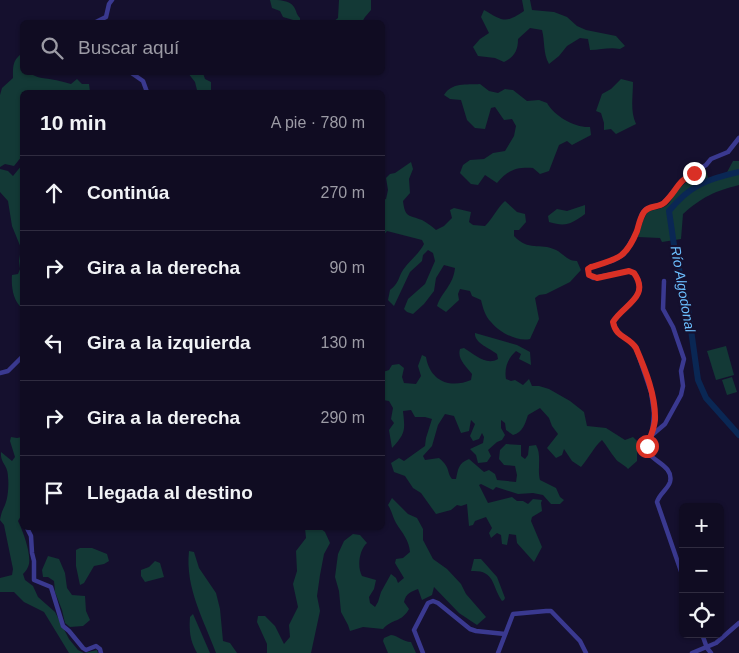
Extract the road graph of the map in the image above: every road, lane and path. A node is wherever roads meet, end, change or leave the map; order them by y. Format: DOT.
graph roads {
  1 [pos="112,0"];
  2 [pos="100,20"];
  3 [pos="134,75"];
  4 [pos="146,90"];
  5 [pos="739,138"];
  6 [pos="664,281"];
  7 [pos="20,359"];
  8 [pos="0,373"];
  9 [pos="652,435"];
  10 [pos="28,530"];
  11 [pos="679,565"];
  12 [pos="739,623"];
  13 [pos="505,634"];
  14 [pos="703,638"];
  15 [pos="707,648"];
  16 [pos="101,653"];
  17 [pos="423,653"];
  18 [pos="498,653"];
  19 [pos="586,653"];
  20 [pos="692,653"];
  21 [pos="711,653"];
  1 -- 2 [label="street"];
  3 -- 4 [label="street"];
  5 -- 9 [label="street"];
  6 -- 9 [label="street"];
  7 -- 8 [label="street"];
  9 -- 11 [label="street"];
  10 -- 16 [label="street"];
  12 -- 15 [label="street"];
  13 -- 17 [label="street"];
  13 -- 18 [label="street"];
  13 -- 19 [label="street"];
  14 -- 15 [label="street"];
  15 -- 20 [label="street"];
  15 -- 21 [label="street"];
}
